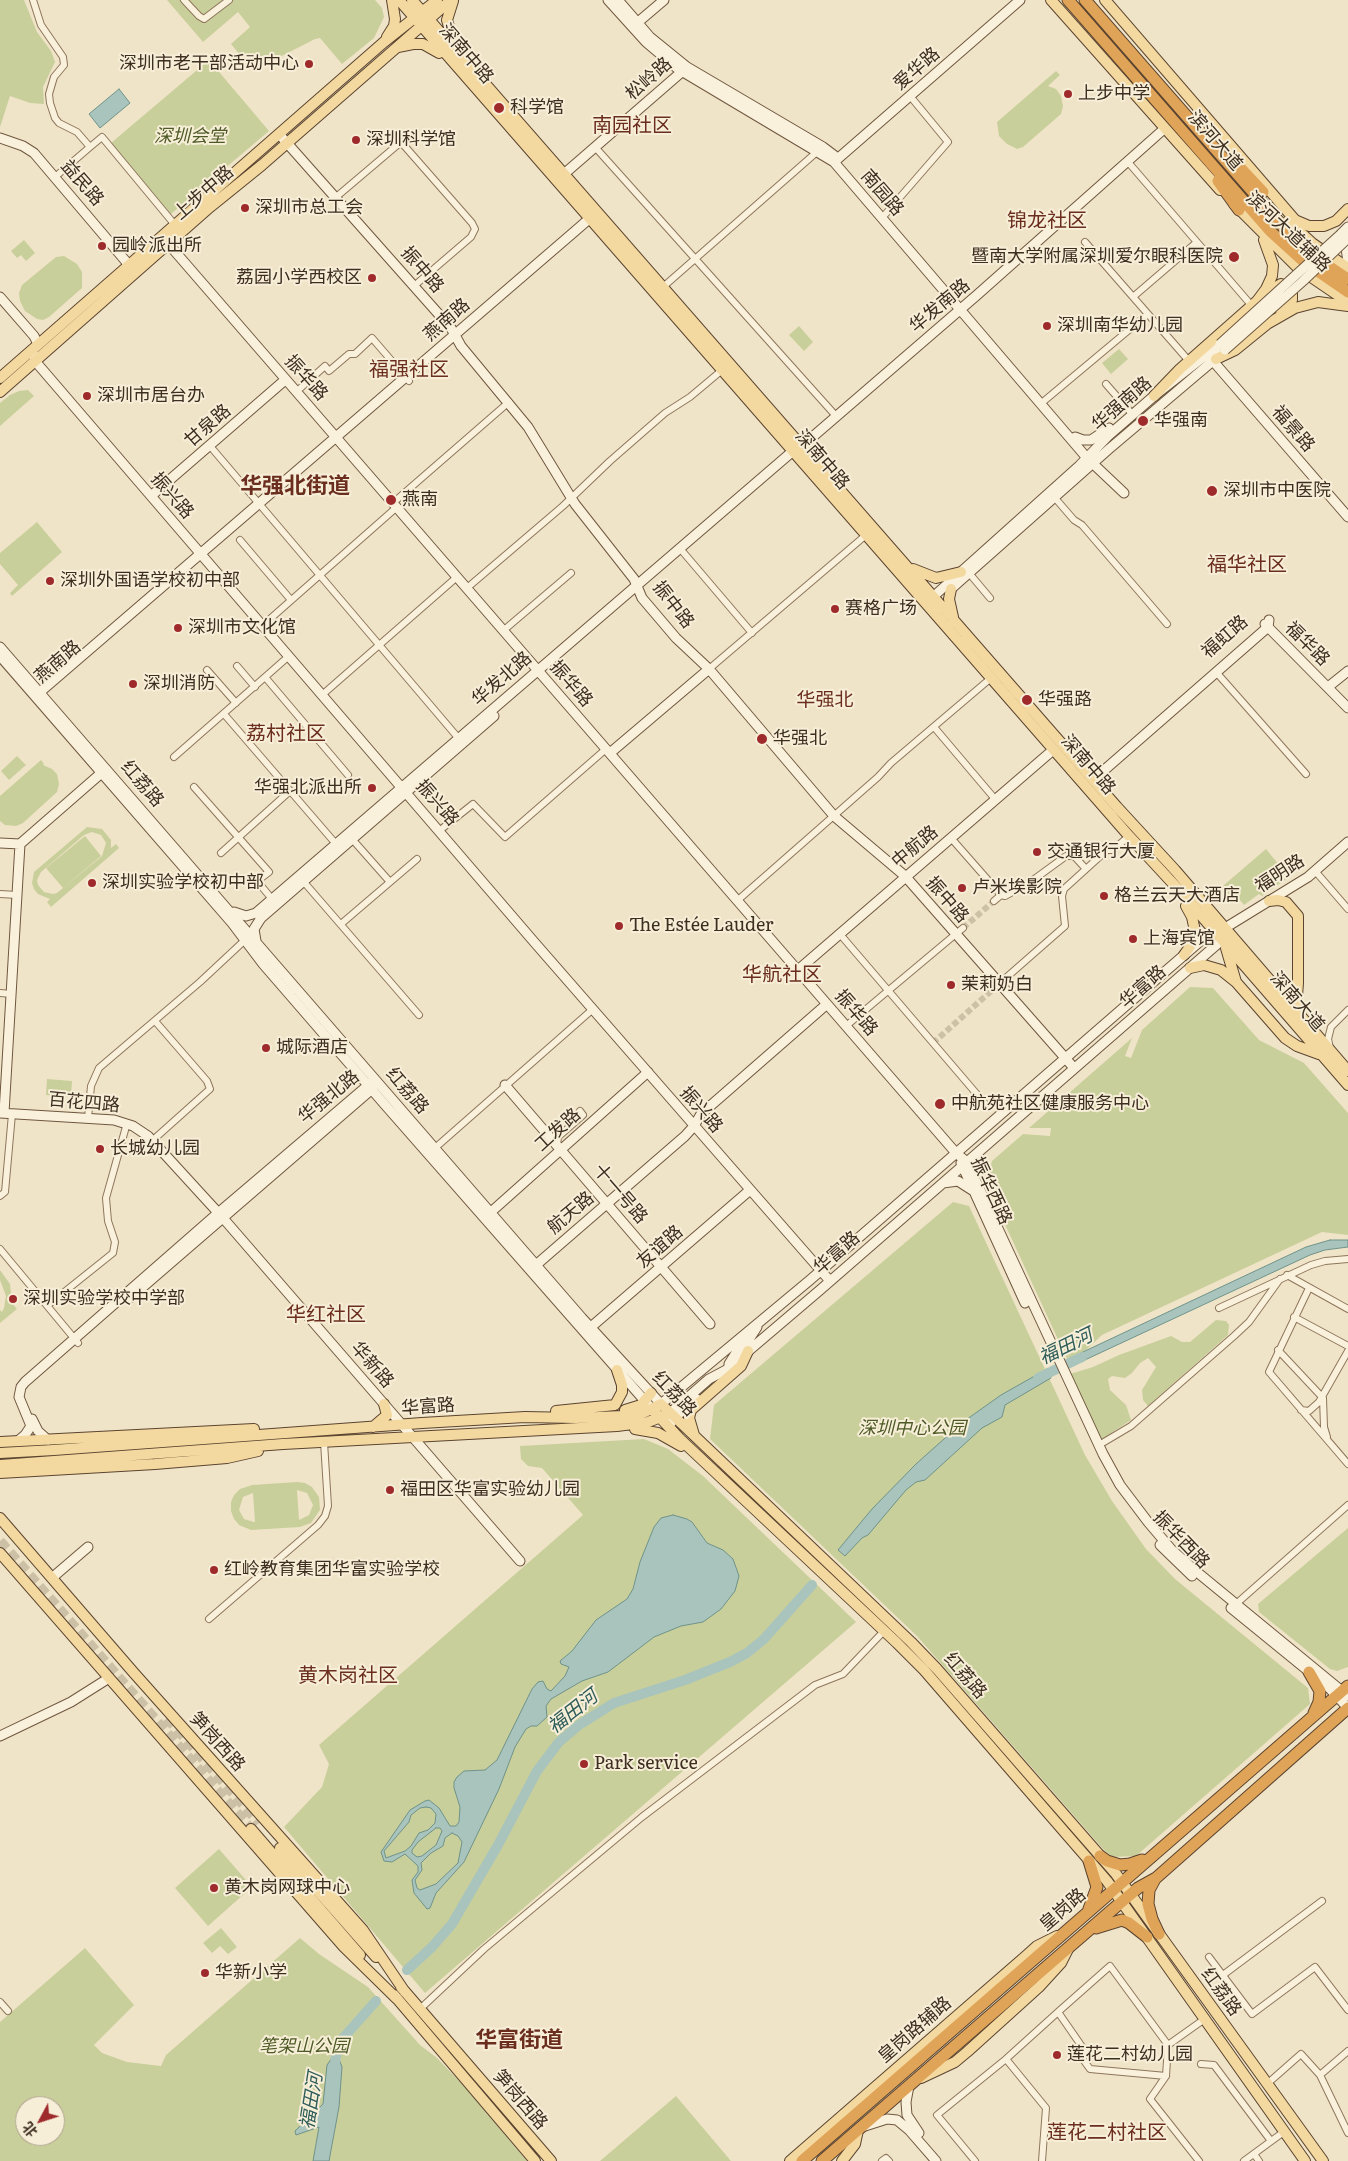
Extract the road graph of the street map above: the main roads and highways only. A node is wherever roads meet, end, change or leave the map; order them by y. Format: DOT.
graph roads {
  1 [pos="392,0"];
  2 [pos="398,0"];
  3 [pos="412,0"];
  4 [pos="437,0"];
  5 [pos="452,0"];
  6 [pos="608,0"];
  7 [pos="618,0"];
  8 [pos="664,0"];
  9 [pos="1020,0"];
  10 [pos="1051,0"];
  11 [pos="1068,0"];
  12 [pos="1085,0"];
  13 [pos="1105,0"];
  14 [pos="426,15"];
  15 [pos="417,22"];
  16 [pos="637,23"];
  17 [pos="384,42"];
  18 [pos="393,49"];
  19 [pos="457,51"];
  20 [pos="451,62"];
  21 [pos="684,69"];
  22 [pos="1192,124"];
  23 [pos="1164,129"];
  24 [pos="279,134"];
  25 [pos="1185,134"];
  26 [pos="0,138"];
  27 [pos="286,143"];
  28 [pos="1234,151"];
  29 [pos="836,160"];
  30 [pos="564,174"];
  31 [pos="1263,192"];
  32 [pos="1348,209"];
  33 [pos="1239,210"];
  34 [pos="1348,217"];
  35 [pos="589,219"];
  36 [pos="1291,219"];
  37 [pos="606,221"];
  38 [pos="1253,225"];
  39 [pos="1347,233"];
  40 [pos="603,234"];
  41 [pos="161,236"];
  42 [pos="169,245"];
  43 [pos="1348,262"];
  44 [pos="129,265"];
  45 [pos="1348,268"];
  46 [pos="1348,279"];
  47 [pos="1348,292"];
  48 [pos="0,297"];
  49 [pos="1254,304"];
  50 [pos="1348,304"];
  51 [pos="962,308"];
  52 [pos="1267,324"];
  53 [pos="455,337"];
  54 [pos="40,343"];
  55 [pos="1223,347"];
  56 [pos="1214,360"];
  57 [pos="35,361"];
  58 [pos="0,378"];
  59 [pos="285,380"];
  60 [pos="0,392"];
  61 [pos="1154,396"];
  62 [pos="1133,415"];
  63 [pos="338,439"];
  64 [pos="1074,440"];
  65 [pos="1106,445"];
  66 [pos="797,450"];
  67 [pos="1090,459"];
  68 [pos="1070,474"];
  69 [pos="1124,493"];
  70 [pos="151,496"];
  71 [pos="1348,517"];
  72 [pos="202,555"];
  73 [pos="908,566"];
  74 [pos="965,573"];
  75 [pos="638,587"];
  76 [pos="951,589"];
  77 [pos="934,596"];
  78 [pos="934,612"];
  79 [pos="954,620"];
  80 [pos="1267,624"];
  81 [pos="0,646"];
  82 [pos="0,656"];
  83 [pos="709,669"];
  84 [pos="1348,671"];
  85 [pos="540,672"];
  86 [pos="1330,685"];
  87 [pos="40,696"];
  88 [pos="1348,699"];
  89 [pos="1348,708"];
  90 [pos="1053,750"];
  91 [pos="608,751"];
  92 [pos="104,771"];
  93 [pos="1092,777"];
  94 [pos="404,790"];
  95 [pos="1348,842"];
  96 [pos="0,843"];
  97 [pos="20,844"];
  98 [pos="905,876"];
  99 [pos="1178,889"];
  100 [pos="1269,901"];
  101 [pos="228,908"];
  102 [pos="1225,928"];
  103 [pos="1213,930"];
  104 [pos="1222,940"];
  105 [pos="256,941"];
  106 [pos="1184,955"];
  107 [pos="1190,968"];
  108 [pos="798,970"];
  109 [pos="1236,982"];
  110 [pos="827,1004"];
  111 [pos="1296,1009"];
  112 [pos="1328,1055"];
  113 [pos="1065,1058"];
  114 [pos="1074,1068"];
  115 [pos="1348,1071"];
  116 [pos="648,1072"];
  117 [pos="377,1080"];
  118 [pos="505,1085"];
  119 [pos="1348,1085"];
  120 [pos="370,1087"];
  121 [pos="5,1113"];
  122 [pos="694,1126"];
  123 [pos="558,1148"];
  124 [pos="956,1153"];
  125 [pos="965,1164"];
  126 [pos="942,1184"];
  127 [pos="750,1190"];
  128 [pos="974,1192"];
  129 [pos="607,1204"];
  130 [pos="491,1212"];
  131 [pos="220,1216"];
  132 [pos="536,1264"];
  133 [pos="661,1267"];
  134 [pos="821,1270"];
  135 [pos="830,1280"];
  136 [pos="759,1322"];
  137 [pos="710,1324"];
  138 [pos="591,1327"];
  139 [pos="76,1341"];
  140 [pos="748,1351"];
  141 [pos="1053,1355"];
  142 [pos="617,1370"];
  143 [pos="726,1370"];
  144 [pos="1067,1384"];
  145 [pos="652,1402"];
  146 [pos="384,1404"];
  147 [pos="525,1417"];
  148 [pos="576,1418"];
  149 [pos="668,1419"];
  150 [pos="403,1425"];
  151 [pos="376,1426"];
  152 [pos="617,1426"];
  153 [pos="522,1430"];
  154 [pos="282,1433"];
  155 [pos="414,1438"];
  156 [pos="48,1440"];
  157 [pos="381,1440"];
  158 [pos="697,1440"];
  159 [pos="18,1441"];
  160 [pos="0,1442"];
  161 [pos="283,1444"];
  162 [pos="0,1452"];
  163 [pos="698,1455"];
  164 [pos="0,1465"];
  165 [pos="0,1473"];
  166 [pos="0,1518"];
  167 [pos="88,1547"];
  168 [pos="0,1553"];
  169 [pos="520,1561"];
  170 [pos="53,1577"];
  171 [pos="1309,1672"];
  172 [pos="109,1678"];
  173 [pos="1344,1692"];
  174 [pos="1348,1708"];
  175 [pos="1312,1716"];
  176 [pos="0,1736"];
  177 [pos="255,1826"];
  178 [pos="1094,1858"];
  179 [pos="1150,1858"];
  180 [pos="1156,1878"];
  181 [pos="1118,1887"];
  182 [pos="1127,1898"];
  183 [pos="1088,1913"];
  184 [pos="1067,1931"];
  185 [pos="1087,1931"];
  186 [pos="1159,1934"];
  187 [pos="1147,1937"];
  188 [pos="401,1995"];
  189 [pos="429,2019"];
  190 [pos="420,2026"];
  191 [pos="911,2084"];
  192 [pos="860,2128"];
  193 [pos="1309,2142"];
  194 [pos="1298,2150"];
  195 [pos="535,2161"];
  196 [pos="551,2161"];
  197 [pos="790,2161"];
  198 [pos="802,2161"];
  199 [pos="822,2161"];
  200 [pos="842,2161"];
  201 [pos="936,2161"];
  202 [pos="944,2161"];
  203 [pos="1305,2161"];
  204 [pos="1323,2161"];
  1 -- 17 [label="main road"];
  2 -- 15 [label="main road, 深南中路"];
  3 -- 14 [label="main road, 深南中路"];
  4 -- 14 [label="main road"];
  5 -- 14 [label="main road"];
  5 -- 19 [label="main road"];
  6 -- 21 [label="main road, 南园路"];
  7 -- 16 [label="main road, 南园路"];
  8 -- 16 [label="main road"];
  9 -- 29 [label="main road, 爱华路"];
  10 -- 23 [label="main road, 滨河大道辅路"];
  11 -- 25 [label="highway, 滨河大道"];
  12 -- 22 [label="highway, 滨河大道"];
  13 -- 28 [label="main road, 滨河大道辅路"];
  14 -- 15 [label="main road, 上步中路"];
  14 -- 19 [label="main road, 深南中路"];
  15 -- 17 [label="main road, 上步中路"];
  15 -- 18 [label="main road, 上步中路"];
  15 -- 20 [label="main road, 深南中路"];
  16 -- 21 [label="main road, 南园路"];
  17 -- 24 [label="main road, 上步中路"];
  18 -- 20 [label="main road"];
  18 -- 27 [label="main road, 上步中路"];
  19 -- 30 [label="main road, 深南中路"];
  20 -- 35 [label="main road, 深南中路"];
  21 -- 29 [label="main road, 南园路"];
  21 -- 29 [label="main road, 南园路"];
  21 -- 30 [label="main road, 松岭路"];
  22 -- 31 [label="highway"];
  22 -- 46 [label="highway, 滨河大道"];
  23 -- 33 [label="main road, 滨河大道辅路"];
  23 -- 51 [label="main road, 华发南路"];
  24 -- 27 [label="main road, 振中路"];
  24 -- 41 [label="main road, 上步中路"];
  25 -- 33 [label="highway"];
  25 -- 47 [label="highway, 滨河大道"];
  26 -- 44 [label="main road, 益民路"];
  27 -- 42 [label="main road, 上步中路"];
  27 -- 53 [label="main road, 振中路"];
  28 -- 31 [label="main road, 滨河大道辅路"];
  28 -- 36 [label="main road, 滨河大道辅路"];
  29 -- 51 [label="main road, 南园路"];
  30 -- 37 [label="main road, 深南中路"];
  31 -- 36 [label="main road, 滨河大道辅路"];
  32 -- 36 [label="main road"];
  33 -- 38 [label="main road, 滨河大道辅路"];
  34 -- 36 [label="main road"];
  35 -- 37 [label="main road"];
  35 -- 40 [label="main road, 深南中路"];
  35 -- 53 [label="main road, 燕南路"];
  36 -- 45 [label="main road, 滨河大道辅路"];
  37 -- 66 [label="main road, 深南中路"];
  38 -- 49 [label="main road"];
  38 -- 50 [label="main road, 滨河大道辅路"];
  39 -- 43 [label="main road, 华强南路"];
  39 -- 55 [label="main road, 华强南路, bridge"];
  40 -- 53 [label="main road, 燕南路"];
  40 -- 66 [label="main road, 深南中路"];
  41 -- 42 [label="main road, 振华路"];
  41 -- 44 [label="main road, 上步中路"];
  42 -- 57 [label="main road, 上步中路"];
  42 -- 59 [label="main road, 振华路"];
  44 -- 54 [label="main road, 上步中路"];
  48 -- 54 [label="main road"];
  49 -- 52 [label="main road"];
  49 -- 61 [label="main road"];
  50 -- 52 [label="main road"];
  51 -- 64 [label="main road, 南园路"];
  51 -- 64 [label="main road, 南园路"];
  51 -- 66 [label="main road, 华发南路"];
  52 -- 56 [label="main road"];
  53 -- 63 [label="main road, 燕南路"];
  53 -- 75 [label="main road, 振中路"];
  54 -- 57 [label="main road"];
  54 -- 58 [label="main road, 上步中路"];
  55 -- 56 [label="main road, 华强南路"];
  55 -- 61 [label="main road, 华强南路"];
  56 -- 65 [label="main road, 华强南路"];
  56 -- 71 [label="main road, 福景路"];
  57 -- 60 [label="main road, 上步中路"];
  57 -- 70 [label="main road, 振兴路"];
  59 -- 63 [label="main road, 振华路"];
  59 -- 70 [label="main road, 甘泉路"];
  61 -- 62 [label="main road, 华强南路"];
  62 -- 64 [label="main road"];
  62 -- 65 [label="main road, 华强南路"];
  63 -- 72 [label="main road, 燕南路"];
  63 -- 85 [label="main road, 振华路"];
  64 -- 67 [label="main road, 南园路"];
  64 -- 68 [label="main road"];
  65 -- 67 [label="main road, 华强南路"];
  66 -- 73 [label="main road, 深南中路"];
  66 -- 75 [label="main road, 华发北路"];
  66 -- 75 [label="main road, 华发北路"];
  66 -- 78 [label="main road, 深南中路"];
  67 -- 68 [label="main road, 华强南路"];
  67 -- 69 [label="main road"];
  67 -- 74 [label="main road, 华强南路"];
  68 -- 74 [label="main road, 华强南路"];
  70 -- 72 [label="main road, 振兴路"];
  72 -- 87 [label="main road, 燕南路"];
  72 -- 94 [label="main road, 振兴路"];
  73 -- 74 [label="main road"];
  73 -- 77 [label="main road, 深南中路"];
  74 -- 76 [label="main road, 华强南路"];
  74 -- 77 [label="main road, 华强南路"];
  75 -- 83 [label="main road, 振中路"];
  75 -- 85 [label="main road, 华发北路"];
  76 -- 79 [label="main road"];
  77 -- 78 [label="main road"];
  77 -- 79 [label="main road, 深南中路"];
  78 -- 90 [label="main road, 深南中路"];
  79 -- 93 [label="main road, 深南中路"];
  80 -- 86 [label="main road, 福华路"];
  80 -- 93 [label="main road, 福虹路"];
  80 -- 93 [label="main road, 福虹路"];
  81 -- 87 [label="main road, 红荔路"];
  82 -- 87 [label="main road, 红荔路"];
  83 -- 91 [label="main road"];
  83 -- 98 [label="main road, 振中路"];
  84 -- 86 [label="main road"];
  85 -- 91 [label="main road, 振华路"];
  85 -- 94 [label="main road, 华发北路"];
  86 -- 88 [label="main road, 福华路"];
  86 -- 89 [label="main road, 福华路"];
  87 -- 92 [label="main road, 红荔路"];
  90 -- 98 [label="main road, 中航路"];
  90 -- 99 [label="main road, 深南中路"];
  91 -- 108 [label="main road, 振华路"];
  92 -- 97 [label="main road"];
  92 -- 101 [label="main road, 红荔路"];
  92 -- 120 [label="main road, 红荔路"];
  93 -- 102 [label="main road, 深南中路"];
  94 -- 101 [label="main road, 华发北路"];
  94 -- 105 [label="main road, 华发北路"];
  94 -- 116 [label="main road, 振兴路"];
  95 -- 100 [label="main road, 福明路"];
  96 -- 97 [label="main road"];
  97 -- 121 [label="main road"];
  98 -- 108 [label="main road, 中航路"];
  98 -- 113 [label="main road, 振中路"];
  99 -- 103 [label="main road, 深南中路"];
  99 -- 106 [label="main road"];
  100 -- 102 [label="main road, 福明路"];
  100 -- 111 [label="main road"];
  101 -- 105 [label="main road, 红荔路"];
  102 -- 103 [label="main road"];
  102 -- 104 [label="main road"];
  102 -- 111 [label="main road, 深南大道"];
  103 -- 104 [label="main road, 深南中路"];
  103 -- 106 [label="main road, 华富路"];
  104 -- 107 [label="main road, 华富路"];
  104 -- 109 [label="main road"];
  104 -- 112 [label="main road, 深南大道"];
  105 -- 117 [label="main road, 红荔路"];
  106 -- 113 [label="main road, 华富路"];
  107 -- 109 [label="main road"];
  107 -- 114 [label="main road, 华富路"];
  108 -- 110 [label="main road, 振华路"];
  109 -- 112 [label="main road"];
  110 -- 122 [label="main road"];
  110 -- 124 [label="main road, 振华路"];
  111 -- 112 [label="main road, 深南大道"];
  112 -- 115 [label="main road, 深南大道"];
  112 -- 119 [label="main road, 深南大道"];
  113 -- 114 [label="main road, 振中路"];
  113 -- 124 [label="main road, 华富路"];
  114 -- 125 [label="main road, 华富路"];
  116 -- 122 [label="main road, 振兴路"];
  116 -- 123 [label="main road, 工发路"];
  117 -- 120 [label="main road, 华强北路"];
  117 -- 130 [label="main road, 红荔路"];
  118 -- 123 [label="main road, 十一号路"];
  120 -- 131 [label="main road, 华强北路"];
  120 -- 142 [label="main road, 红荔路"];
  121 -- 131 [label="main road, 百花四路"];
  122 -- 127 [label="main road, 振兴路"];
  122 -- 129 [label="main road, 航天路"];
  123 -- 129 [label="main road, 十一号路"];
  123 -- 130 [label="main road, 工发路"];
  124 -- 125 [label="main road, 振华西路"];
  124 -- 134 [label="main road, 华富路"];
  125 -- 126 [label="main road, 华富路"];
  125 -- 128 [label="main road, 振华西路"];
  125 -- 141 [label="main road, 振华西路"];
  126 -- 128 [label="main road"];
  126 -- 135 [label="main road, 华富路"];
  127 -- 133 [label="main road, 友谊路"];
  127 -- 134 [label="main road, 振兴路"];
  128 -- 141 [label="main road, 振华西路"];
  129 -- 132 [label="main road, 航天路"];
  129 -- 133 [label="main road, 十一号路"];
  130 -- 132 [label="main road, 红荔路"];
  131 -- 139 [label="main road, 华强北路"];
  131 -- 146 [label="main road, 华新路"];
  132 -- 138 [label="main road, 红荔路"];
  133 -- 137 [label="main road, 十一号路"];
  133 -- 138 [label="main road, 友谊路"];
  134 -- 135 [label="main road, 振兴路"];
  134 -- 136 [label="main road, 华富路"];
  135 -- 140 [label="main road, 华富路"];
  136 -- 143 [label="main road, 华富路"];
  136 -- 145 [label="main road, 华富路"];
  138 -- 145 [label="main road, 红荔路"];
  139 -- 156 [label="main road, 华强北路"];
  139 -- 159 [label="main road, 华强北路"];
  140 -- 143 [label="main road, 华富路"];
  140 -- 158 [label="main road"];
  141 -- 144 [label="main road, 振华西路"];
  142 -- 145 [label="main road, 红荔路"];
  142 -- 147 [label="main road"];
  143 -- 149 [label="main road, 华富路"];
  144 -- 171 [label="main road, 振华西路"];
  144 -- 173 [label="main road, 振华西路"];
  145 -- 148 [label="main road, 华富路"];
  145 -- 149 [label="main road, 红荔路"];
  146 -- 150 [label="main road, 华新路"];
  146 -- 151 [label="main road"];
  147 -- 148 [label="main road, 华富路"];
  147 -- 150 [label="main road, 华富路"];
  148 -- 153 [label="main road, 华富路"];
  149 -- 152 [label="main road, 华富路"];
  149 -- 158 [label="main road, 红荔路"];
  149 -- 163 [label="main road, 红荔路"];
  150 -- 151 [label="main road, 华富路"];
  150 -- 155 [label="main road, 华新路"];
  151 -- 154 [label="main road, 华富路"];
  151 -- 157 [label="main road"];
  152 -- 153 [label="main road, 华富路"];
  152 -- 163 [label="main road"];
  153 -- 155 [label="main road, 华富路"];
  154 -- 156 [label="main road, 华富路"];
  154 -- 162 [label="main road, 华富路"];
  155 -- 157 [label="main road, 华富路"];
  155 -- 169 [label="main road, 华新路"];
  156 -- 159 [label="main road, 华富路"];
  157 -- 161 [label="main road, 华富路"];
  158 -- 178 [label="main road, 红荔路"];
  159 -- 160 [label="main road, 华富路"];
  161 -- 164 [label="main road, 华富路"];
  161 -- 165 [label="main road, 华富路"];
  163 -- 178 [label="main road, 红荔路"];
  166 -- 170 [label="main road, 笋岗西路"];
  167 -- 170 [label="main road"];
  168 -- 172 [label="main road, 笋岗西路"];
  170 -- 188 [label="main road, 笋岗西路"];
  171 -- 173 [label="main road, 振华西路"];
  171 -- 175 [label="highway"];
  172 -- 176 [label="main road"];
  172 -- 188 [label="main road, 笋岗西路"];
  173 -- 174 [label="main road, 振华西路"];
  173 -- 175 [label="highway, 皇岗路"];
  174 -- 180 [label="highway, 皇岗路"];
  175 -- 179 [label="highway, 皇岗路"];
  177 -- 188 [label="main road, 笋岗西路"];
  178 -- 179 [label="highway"];
  178 -- 181 [label="main road, 红荔路"];
  178 -- 183 [label="highway"];
  179 -- 181 [label="highway, 皇岗路"];
  180 -- 182 [label="highway, 皇岗路"];
  180 -- 186 [label="highway"];
  181 -- 182 [label="main road, 红荔路"];
  181 -- 183 [label="highway, 皇岗路"];
  182 -- 185 [label="highway, 皇岗路"];
  182 -- 186 [label="main road, 红荔路"];
  182 -- 187 [label="main road, 红荔路"];
  183 -- 184 [label="highway, 皇岗路"];
  184 -- 197 [label="main road, 皇岗路辅路"];
  184 -- 198 [label="highway, 皇岗路"];
  185 -- 187 [label="highway"];
  185 -- 191 [label="highway, 皇岗路"];
  186 -- 193 [label="main road, 红荔路"];
  187 -- 194 [label="main road, 红荔路"];
  188 -- 189 [label="main road, 笋岗西路"];
  188 -- 190 [label="main road, 笋岗西路"];
  189 -- 190 [label="main road"];
  189 -- 196 [label="main road, 笋岗西路"];
  190 -- 195 [label="main road, 笋岗西路"];
  191 -- 192 [label="highway, 皇岗路"];
  191 -- 202 [label="main road"];
  192 -- 199 [label="highway, 皇岗路"];
  192 -- 200 [label="main road"];
  192 -- 201 [label="main road"];
  193 -- 194 [label="main road"];
  193 -- 204 [label="main road, 红荔路"];
  194 -- 203 [label="main road, 红荔路"];
}
